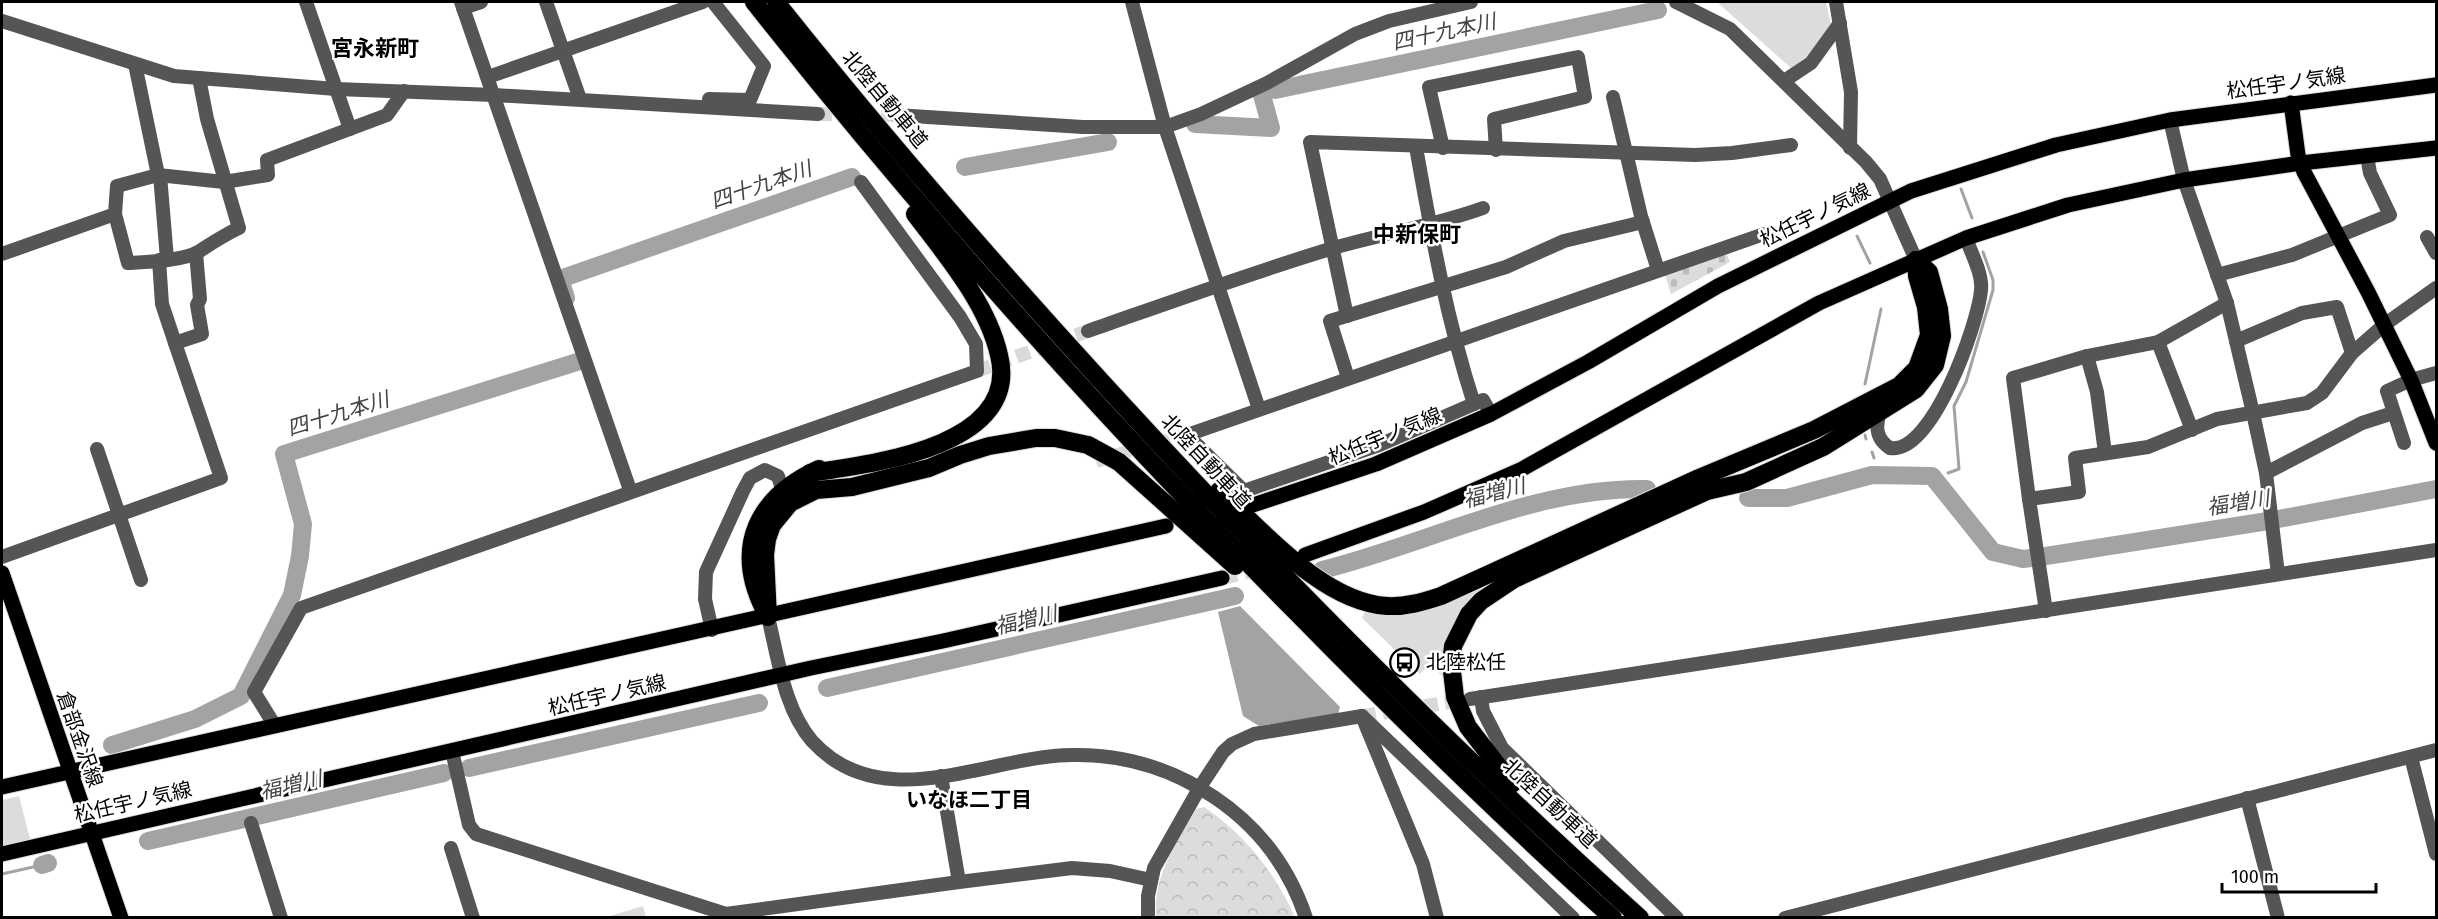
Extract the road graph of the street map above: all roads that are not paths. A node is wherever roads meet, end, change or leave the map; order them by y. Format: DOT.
graph roads {
  1 [pos="306,2"];
  2 [pos="481,2"];
  3 [pos="546,2"];
  4 [pos="703,2"];
  5 [pos="713,2"];
  6 [pos="754,2"];
  7 [pos="776,2"];
  8 [pos="1132,2"];
  9 [pos="1471,2"];
  10 [pos="1676,2"];
  11 [pos="1836,2"];
  12 [pos="462,5"];
  13 [pos="2,21"];
  14 [pos="1840,23"];
  15 [pos="790,47"];
  16 [pos="563,50"];
  17 [pos="135,63"];
  18 [pos="488,77"];
  19 [pos="199,78"];
  20 [pos="1784,81"];
  21 [pos="2436,85"];
  22 [pos="336,89"];
  23 [pos="404,91"];
  24 [pos="494,95"];
  25 [pos="1613,97"];
  26 [pos="580,99"];
  27 [pos="2290,103"];
  28 [pos="657,104"];
  29 [pos="818,114"];
  30 [pos="896,115"];
  31 [pos="2170,120"];
  32 [pos="1165,127"];
  33 [pos="350,129"];
  34 [pos="1791,145"];
  35 [pos="1416,147"];
  36 [pos="1443,148"];
  37 [pos="1850,148"];
  38 [pos="2436,148"];
  39 [pos="1496,150"];
  40 [pos="1626,153"];
  41 [pos="2367,156"];
  42 [pos="2301,163"];
  43 [pos="159,175"];
  44 [pos="2184,180"];
  45 [pos="224,182"];
  46 [pos="861,182"];
  47 [pos="1890,201"];
  48 [pos="1483,208"];
  49 [pos="115,214"];
  50 [pos="1429,222"];
  51 [pos="1643,222"];
  52 [pos="1764,234"];
  53 [pos="2427,237"];
  54 [pos="1966,238"];
  55 [pos="2340,238"];
  56 [pos="1331,249"];
  57 [pos="196,253"];
  58 [pos="2436,253"];
  59 [pos="2,254"];
  60 [pos="163,259"];
  61 [pos="1916,260"];
  62 [pos="1659,270"];
  63 [pos="2217,275"];
  64 [pos="1215,286"];
  65 [pos="1441,288"];
  66 [pos="2436,288"];
  67 [pos="2227,303"];
  68 [pos="1347,316"];
  69 [pos="2384,325"];
  70 [pos="1088,331"];
  71 [pos="1454,341"];
  72 [pos="2236,341"];
  73 [pos="2158,342"];
  74 [pos="175,343"];
  75 [pos="2352,353"];
  76 [pos="2087,356"];
  77 [pos="1090,371"];
  78 [pos="2436,373"];
  79 [pos="1348,378"];
  80 [pos="2411,380"];
  81 [pos="1474,404"];
  82 [pos="1259,410"];
  83 [pos="1880,412"];
  84 [pos="2253,413"];
  85 [pos="2393,413"];
  86 [pos="1491,414"];
  87 [pos="1849,420"];
  88 [pos="2192,430"];
  89 [pos="2404,443"];
  90 [pos="2436,443"];
  91 [pos="957,446"];
  92 [pos="97,449"];
  93 [pos="2105,453"];
  94 [pos="2266,473"];
  95 [pos="813,482"];
  96 [pos="1703,484"];
  97 [pos="782,489"];
  98 [pos="630,490"];
  99 [pos="2029,500"];
  100 [pos="1253,505"];
  101 [pos="119,514"];
  102 [pos="1166,526"];
  103 [pos="2436,550"];
  104 [pos="1305,555"];
  105 [pos="2,557"];
  106 [pos="2,573"];
  107 [pos="2278,574"];
  108 [pos="1222,578"];
  109 [pos="141,580"];
  110 [pos="2046,611"];
  111 [pos="768,617"];
  112 [pos="712,630"];
  113 [pos="1347,664"];
  114 [pos="783,676"];
  115 [pos="1362,716"];
  116 [pos="275,726"];
  117 [pos="2436,750"];
  118 [pos="452,751"];
  119 [pos="2411,757"];
  120 [pos="69,772"];
  121 [pos="940,776"];
  122 [pos="2,787"];
  123 [pos="1200,787"];
  124 [pos="2247,798"];
  125 [pos="251,823"];
  126 [pos="90,834"];
  127 [pos="451,849"];
  128 [pos="2,854"];
  129 [pos="2436,854"];
  130 [pos="1151,880"];
  131 [pos="959,882"];
  132 [pos="121,918"];
  133 [pos="281,918"];
  134 [pos="473,918"];
  135 [pos="1148,918"];
  136 [pos="1306,918"];
  137 [pos="1437,918"];
  138 [pos="1573,918"];
  139 [pos="1613,918"];
  140 [pos="1640,918"];
  141 [pos="1648,918"];
  142 [pos="1677,918"];
  143 [pos="1785,918"];
  144 [pos="2278,918"];
  1 -- 22 [label="street"];
  2 -- 12 [label="street"];
  3 -- 16 [label="street"];
  4 -- 16 [label="street"];
  5 -- 28 [label="street"];
  6 -- 15 [label="highway, 北陸自動車道"];
  7 -- 77 [label="highway, 北陸自動車道"];
  8 -- 32 [label="street"];
  9 -- 32 [label="street"];
  10 -- 20 [label="street"];
  11 -- 14 [label="street"];
  12 -- 18 [label="street"];
  13 -- 17 [label="street"];
  14 -- 20 [label="street"];
  14 -- 37 [label="street"];
  15 -- 91 [label="highway"];
  15 -- 113 [label="highway, 北陸自動車道"];
  16 -- 18 [label="street"];
  16 -- 26 [label="street"];
  17 -- 19 [label="street"];
  17 -- 43 [label="street"];
  18 -- 24 [label="street"];
  19 -- 22 [label="street"];
  19 -- 45 [label="street"];
  20 -- 37 [label="street"];
  21 -- 27 [label="main road, 松任宇ノ気線"];
  22 -- 23 [label="street"];
  22 -- 33 [label="street"];
  23 -- 24 [label="street"];
  23 -- 33 [label="street"];
  24 -- 26 [label="street"];
  24 -- 98 [label="street"];
  25 -- 40 [label="street"];
  26 -- 28 [label="street"];
  27 -- 31 [label="main road, 松任宇ノ気線"];
  27 -- 42 [label="main road"];
  28 -- 29 [label="street"];
  30 -- 32 [label="street"];
  31 -- 44 [label="street"];
  31 -- 47 [label="main road, 松任宇ノ気線"];
  32 -- 64 [label="street"];
  33 -- 45 [label="street"];
  34 -- 40 [label="street"];
  35 -- 36 [label="street"];
  35 -- 50 [label="street"];
  35 -- 56 [label="street"];
  36 -- 39 [label="street"];
  36 -- 39 [label="street"];
  37 -- 47 [label="street"];
  38 -- 41 [label="main road"];
  39 -- 40 [label="street"];
  40 -- 51 [label="street"];
  41 -- 42 [label="main road"];
  41 -- 55 [label="street"];
  42 -- 44 [label="main road"];
  42 -- 55 [label="main road"];
  43 -- 45 [label="street"];
  43 -- 49 [label="street"];
  43 -- 60 [label="street"];
  44 -- 54 [label="main road"];
  44 -- 63 [label="street"];
  45 -- 57 [label="street"];
  46 -- 98 [label="street"];
  47 -- 61 [label="street"];
  47 -- 86 [label="main road, 松任宇ノ気線"];
  48 -- 50 [label="street"];
  49 -- 59 [label="street"];
  49 -- 60 [label="street"];
  50 -- 56 [label="street"];
  50 -- 65 [label="street"];
  51 -- 62 [label="street"];
  51 -- 65 [label="street"];
  52 -- 62 [label="street"];
  53 -- 58 [label="street"];
  54 -- 61 [label="main road"];
  54 -- 83 [label="street"];
  55 -- 63 [label="street"];
  55 -- 69 [label="main road"];
  56 -- 64 [label="street"];
  56 -- 68 [label="street"];
  57 -- 60 [label="street"];
  57 -- 74 [label="street"];
  60 -- 74 [label="street"];
  61 -- 83 [label="highway"];
  61 -- 87 [label="highway"];
  61 -- 104 [label="main road"];
  62 -- 71 [label="street"];
  63 -- 67 [label="street"];
  64 -- 70 [label="street"];
  64 -- 82 [label="street"];
  65 -- 68 [label="street"];
  65 -- 71 [label="street"];
  66 -- 69 [label="street"];
  67 -- 72 [label="street"];
  67 -- 73 [label="street"];
  68 -- 79 [label="street"];
  69 -- 75 [label="street"];
  69 -- 80 [label="main road"];
  71 -- 79 [label="street"];
  71 -- 81 [label="street"];
  72 -- 75 [label="street"];
  72 -- 84 [label="street"];
  73 -- 76 [label="street"];
  73 -- 88 [label="street"];
  74 -- 101 [label="street"];
  75 -- 84 [label="street"];
  76 -- 93 [label="street"];
  76 -- 99 [label="street"];
  77 -- 96 [label="highway"];
  77 -- 140 [label="highway, 北陸自動車道"];
  78 -- 80 [label="street"];
  79 -- 82 [label="street"];
  80 -- 85 [label="street"];
  80 -- 90 [label="main road"];
  81 -- 82 [label="street"];
  81 -- 86 [label="street"];
  83 -- 87 [label="highway"];
  84 -- 88 [label="street"];
  84 -- 94 [label="street"];
  85 -- 89 [label="street"];
  85 -- 94 [label="street"];
  86 -- 100 [label="main road, 松任宇ノ気線"];
  87 -- 96 [label="highway"];
  88 -- 93 [label="street"];
  91 -- 95 [label="highway"];
  91 -- 95 [label="highway"];
  91 -- 113 [label="highway"];
  92 -- 101 [label="street"];
  93 -- 99 [label="street"];
  94 -- 107 [label="street"];
  95 -- 97 [label="highway"];
  95 -- 111 [label="highway"];
  96 -- 141 [label="highway"];
  97 -- 111 [label="highway"];
  97 -- 112 [label="street"];
  98 -- 116 [label="street"];
  99 -- 110 [label="street"];
  101 -- 105 [label="street"];
  101 -- 109 [label="street"];
  102 -- 111 [label="main road, 松任宇ノ気線"];
  103 -- 107 [label="street"];
  106 -- 120 [label="main road, 倉部金沢線"];
  107 -- 110 [label="street"];
  108 -- 114 [label="main road, 松任宇ノ気線"];
  110 -- 142 [label="street"];
  111 -- 112 [label="main road, 松任宇ノ気線"];
  111 -- 114 [label="street"];
  112 -- 116 [label="main road, 松任宇ノ気線"];
  113 -- 139 [label="highway, 北陸自動車道"];
  114 -- 118 [label="main road, 松任宇ノ気線"];
  114 -- 121 [label="street"];
  115 -- 123 [label="street"];
  115 -- 137 [label="street"];
  115 -- 138 [label="street"];
  116 -- 120 [label="main road, 松任宇ノ気線"];
  117 -- 119 [label="street"];
  118 -- 126 [label="main road, 松任宇ノ気線"];
  118 -- 131 [label="street"];
  119 -- 124 [label="street"];
  119 -- 129 [label="street"];
  120 -- 122 [label="main road, 松任宇ノ気線"];
  120 -- 126 [label="main road, 倉部金沢線"];
  121 -- 123 [label="street"];
  121 -- 131 [label="street"];
  123 -- 130 [label="street"];
  123 -- 136 [label="street"];
  124 -- 143 [label="street"];
  124 -- 144 [label="street"];
  125 -- 133 [label="street"];
  126 -- 128 [label="main road, 松任宇ノ気線"];
  126 -- 132 [label="main road, 倉部金沢線"];
  127 -- 134 [label="street"];
  130 -- 131 [label="street"];
  130 -- 135 [label="street"];
}
